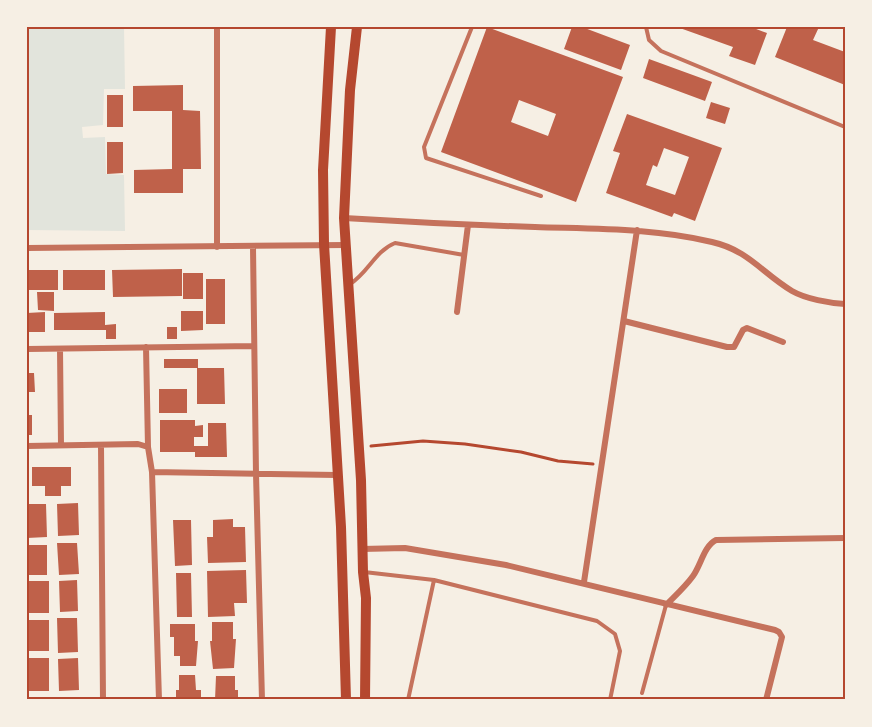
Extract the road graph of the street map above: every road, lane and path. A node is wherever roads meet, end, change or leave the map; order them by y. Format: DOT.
graph roads {
  1 [pos="217,27"];
  2 [pos="332,27"];
  3 [pos="357,27"];
  4 [pos="472,27"];
  5 [pos="646,27"];
  6 [pos="845,127"];
  7 [pos="542,196"];
  8 [pos="344,218"];
  9 [pos="468,225"];
  10 [pos="637,230"];
  11 [pos="324,244"];
  12 [pos="346,245"];
  13 [pos="217,247"];
  14 [pos="253,247"];
  15 [pos="27,248"];
  16 [pos="464,255"];
  17 [pos="350,284"];
  18 [pos="845,304"];
  19 [pos="457,312"];
  20 [pos="624,321"];
  21 [pos="783,342"];
  22 [pos="254,346"];
  23 [pos="146,347"];
  24 [pos="27,349"];
  25 [pos="60,349"];
  26 [pos="101,445"];
  27 [pos="27,446"];
  28 [pos="61,446"];
  29 [pos="148,447"];
  30 [pos="358,448"];
  31 [pos="601,463"];
  32 [pos="152,472"];
  33 [pos="256,474"];
  34 [pos="337,475"];
  35 [pos="845,538"];
  36 [pos="362,549"];
  37 [pos="363,572"];
  38 [pos="434,580"];
  39 [pos="584,582"];
  40 [pos="666,604"];
  41 [pos="642,693"];
  42 [pos="103,700"];
  43 [pos="159,700"];
  44 [pos="262,700"];
  45 [pos="346,700"];
  46 [pos="365,700"];
  47 [pos="408,700"];
  48 [pos="610,700"];
  49 [pos="766,700"];
  1 -- 13 [label="street"];
  2 -- 11 [label="main road"];
  3 -- 8 [label="main road"];
  4 -- 7 [label="lane"];
  5 -- 6 [label="lane"];
  8 -- 9 [label="street"];
  8 -- 12 [label="main road"];
  9 -- 10 [label="street"];
  9 -- 16 [label="street"];
  10 -- 18 [label="street"];
  10 -- 20 [label="street"];
  11 -- 12 [label="street"];
  11 -- 14 [label="street"];
  11 -- 34 [label="main road"];
  12 -- 17 [label="main road"];
  13 -- 14 [label="street"];
  13 -- 15 [label="street"];
  14 -- 22 [label="street"];
  16 -- 17 [label="lane"];
  16 -- 19 [label="street"];
  17 -- 30 [label="main road"];
  20 -- 21 [label="street"];
  20 -- 31 [label="street"];
  22 -- 23 [label="street"];
  22 -- 33 [label="street"];
  23 -- 25 [label="street"];
  23 -- 29 [label="street"];
  24 -- 25 [label="street"];
  25 -- 28 [label="street"];
  26 -- 28 [label="street"];
  26 -- 29 [label="street"];
  26 -- 42 [label="street"];
  27 -- 28 [label="street"];
  29 -- 32 [label="street"];
  30 -- 31 [label="path"];
  30 -- 36 [label="main road"];
  31 -- 39 [label="street"];
  32 -- 33 [label="street"];
  32 -- 43 [label="street"];
  33 -- 34 [label="street"];
  33 -- 44 [label="street"];
  34 -- 45 [label="main road"];
  35 -- 40 [label="street"];
  36 -- 37 [label="main road"];
  36 -- 39 [label="street"];
  37 -- 38 [label="lane"];
  37 -- 46 [label="main road"];
  38 -- 47 [label="lane"];
  38 -- 48 [label="lane"];
  39 -- 40 [label="street"];
  40 -- 41 [label="lane"];
  40 -- 49 [label="street"];
}
